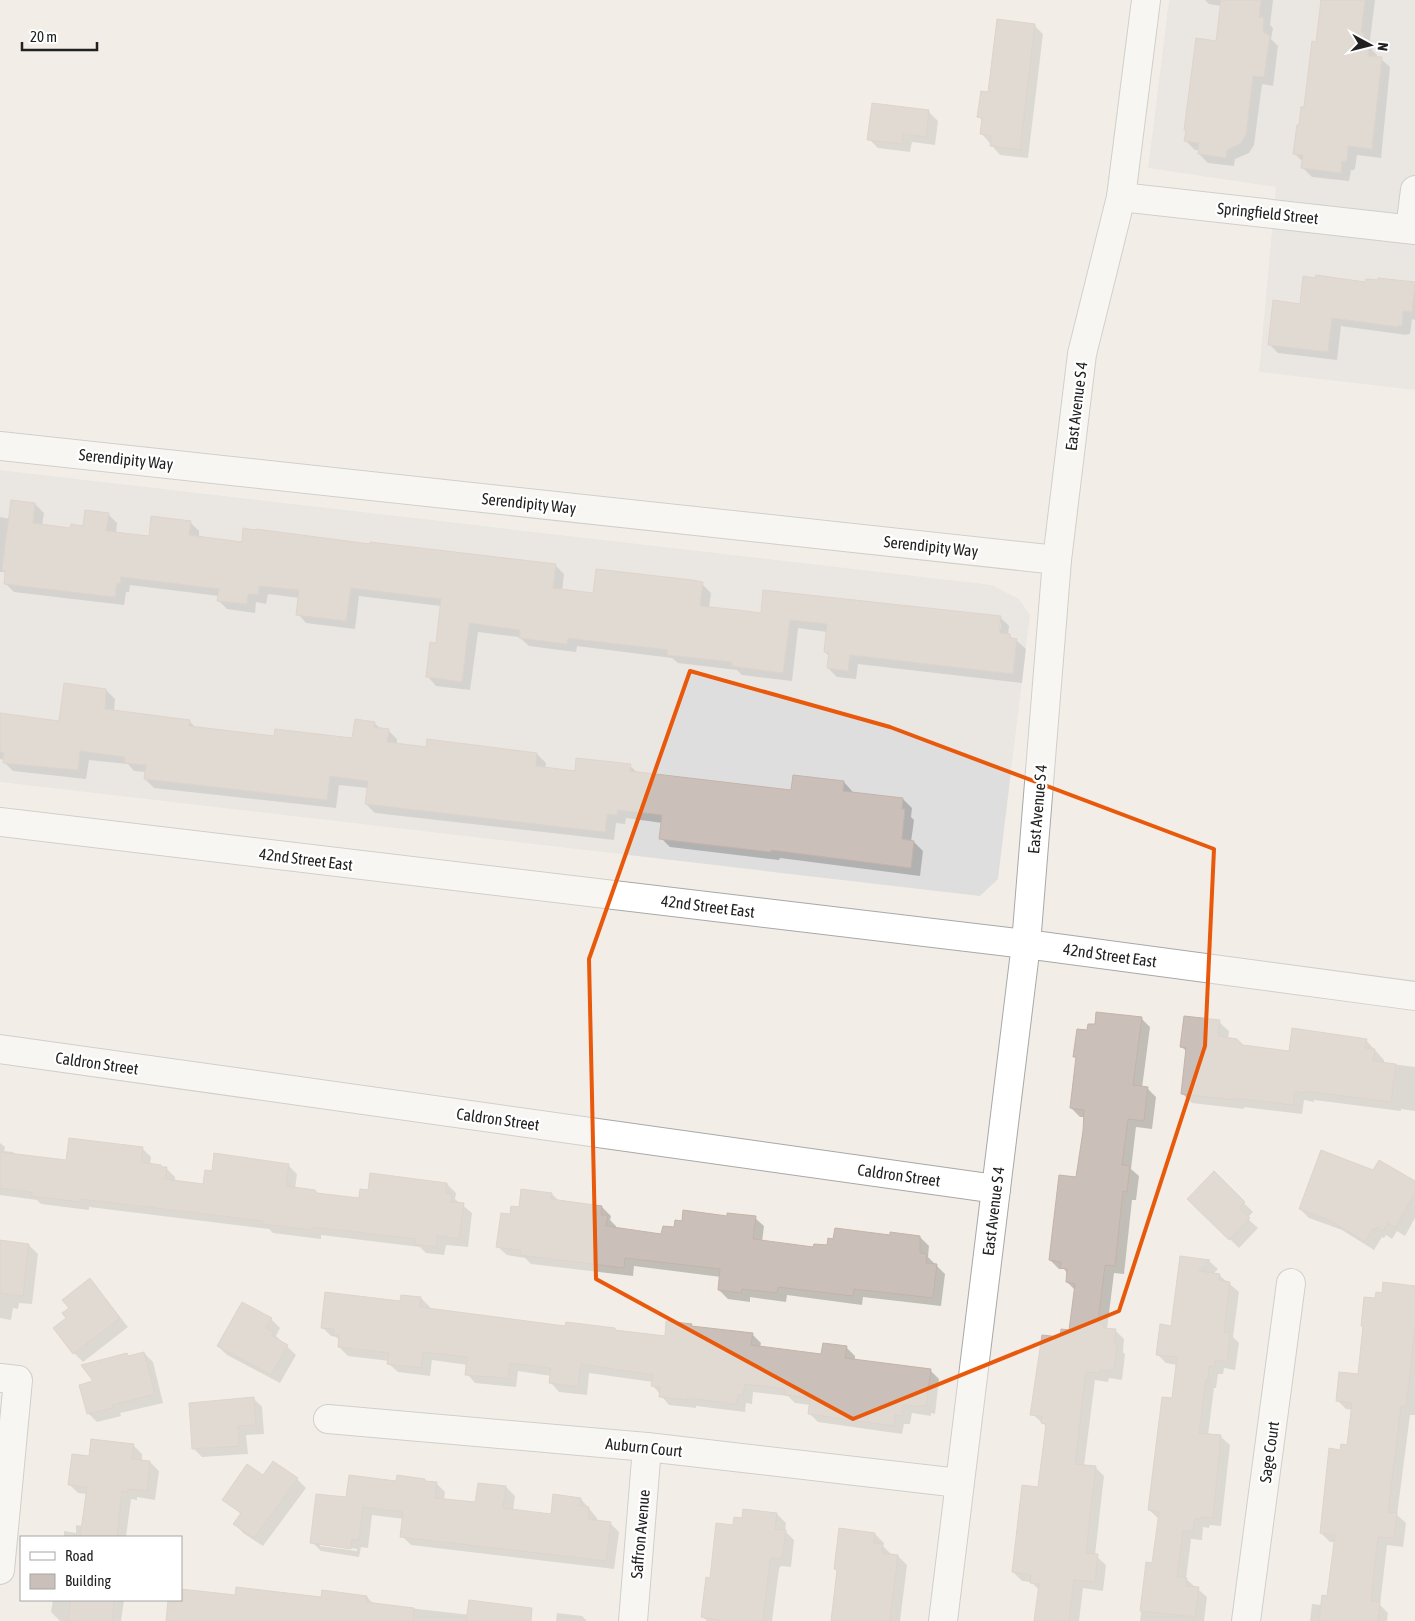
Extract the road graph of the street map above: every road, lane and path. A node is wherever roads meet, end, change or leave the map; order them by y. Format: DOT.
graph roads {
  1 [pos="1146,0"];
  2 [pos="1415,190"];
  3 [pos="1121,197"];
  4 [pos="1412,229"];
  5 [pos="0,446"];
  6 [pos="1057,560"];
  7 [pos="0,822"];
  8 [pos="1026,944"];
  9 [pos="1415,996"];
  10 [pos="0,1049"];
  11 [pos="996,1189"];
  12 [pos="1291,1283"];
  13 [pos="9,1379"];
  14 [pos="328,1419"];
  15 [pos="647,1447"];
  16 [pos="959,1483"];
  17 [pos="0,1570"];
  18 [pos="633,1621"];
  19 [pos="943,1621"];
  20 [pos="1246,1621"];
  1 -- 3 [label="street, East Avenue S 4"];
  2 -- 4 [label="street"];
  3 -- 4 [label="street, Springfield Street"];
  3 -- 6 [label="street, East Avenue S 4"];
  5 -- 6 [label="street, Serendipity Way"];
  6 -- 8 [label="street, East Avenue S 4"];
  7 -- 8 [label="street, 42nd Street East"];
  8 -- 9 [label="street, 42nd Street East"];
  8 -- 11 [label="street, East Avenue S 4"];
  10 -- 11 [label="street, Caldron Street"];
  11 -- 16 [label="street, East Avenue S 4"];
  12 -- 20 [label="street, Sage Court"];
  13 -- 17 [label="street"];
  14 -- 15 [label="street, Auburn Court"];
  15 -- 16 [label="street, Auburn Court"];
  15 -- 18 [label="street, Saffron Avenue"];
  16 -- 19 [label="street, East Avenue S 4"];
}
